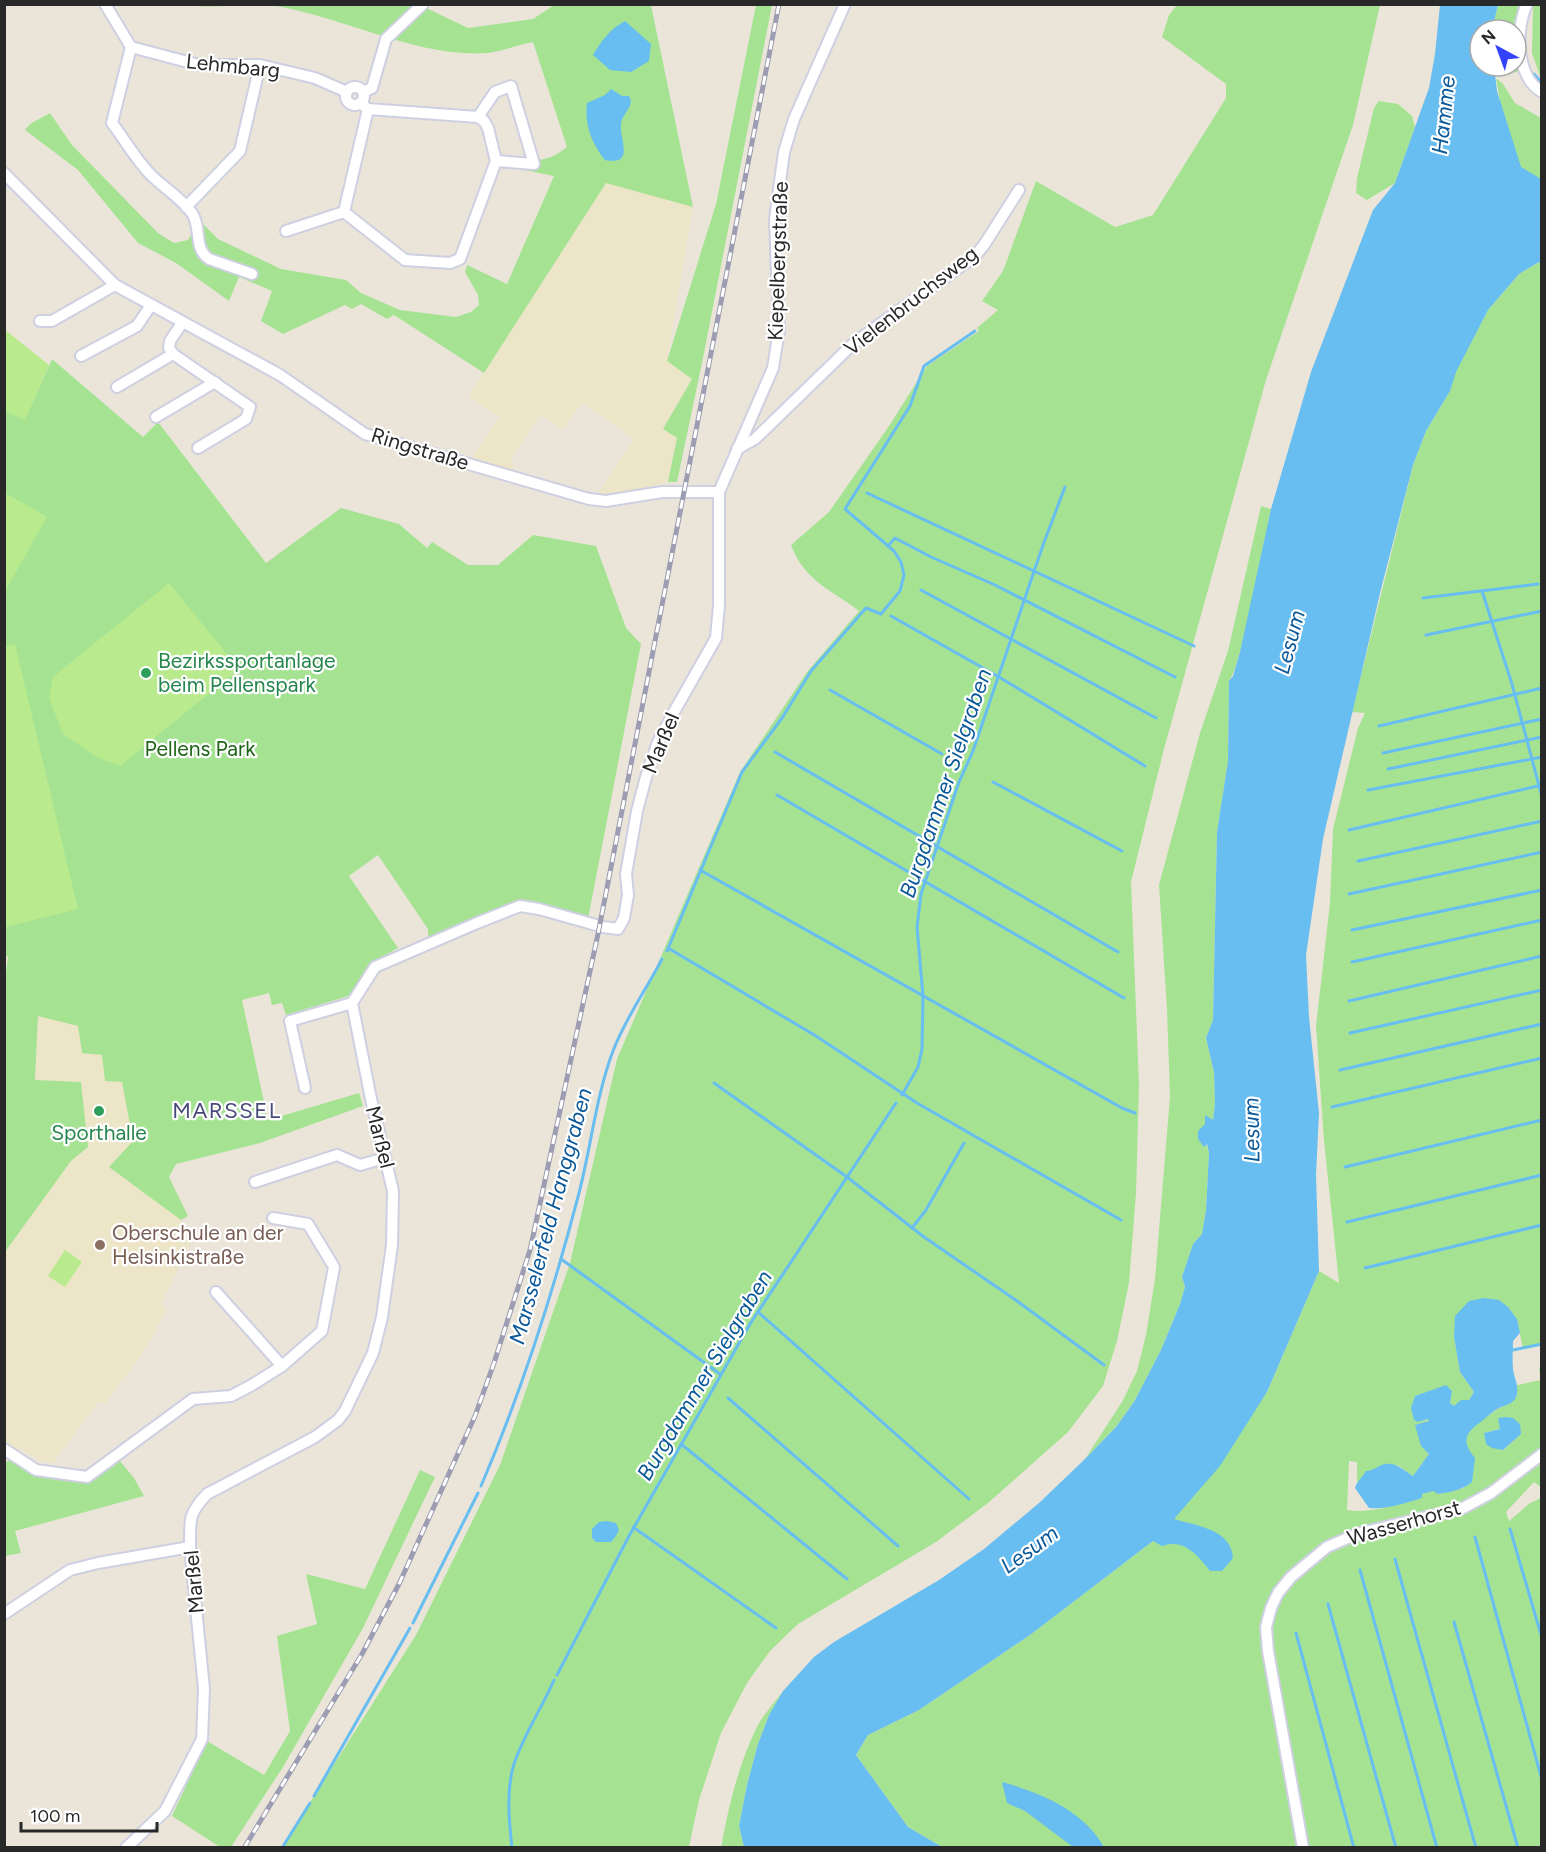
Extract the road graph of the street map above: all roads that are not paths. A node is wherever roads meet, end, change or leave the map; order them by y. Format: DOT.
graph roads {
  1 [pos="105,4"];
  2 [pos="423,4"];
  3 [pos="845,4"];
  4 [pos="1527,4"];
  5 [pos="131,47"];
  6 [pos="260,65"];
  7 [pos="1542,92"];
  8 [pos="364,102"];
  9 [pos="478,117"];
  10 [pos="496,161"];
  11 [pos="4,173"];
  12 [pos="1019,190"];
  13 [pos="186,207"];
  14 [pos="344,212"];
  15 [pos="286,231"];
  16 [pos="252,274"];
  17 [pos="115,285"];
  18 [pos="151,305"];
  19 [pos="40,321"];
  20 [pos="182,322"];
  21 [pos="173,354"];
  22 [pos="81,356"];
  23 [pos="215,382"];
  24 [pos="117,387"];
  25 [pos="156,417"];
  26 [pos="198,448"];
  27 [pos="736,449"];
  28 [pos="719,492"];
  29 [pos="718,554"];
  30 [pos="352,1003"];
  31 [pos="305,1088"];
  32 [pos="385,1158"];
  33 [pos="255,1182"];
  34 [pos="273,1218"];
  35 [pos="216,1292"];
  36 [pos="282,1366"];
  37 [pos="4,1449"];
  38 [pos="1542,1454"];
  39 [pos="190,1547"];
  40 [pos="4,1614"];
  41 [pos="126,1848"];
  42 [pos="1303,1848"];
  1 -- 5 [label="street"];
  2 -- 8 [label="street"];
  3 -- 27 [label="street, Kiepelbergstraße"];
  4 -- 7 [label="street"];
  5 -- 6 [label="street, Lehmbarg"];
  5 -- 13 [label="street"];
  6 -- 8 [label="street, Lehmbarg"];
  6 -- 13 [label="street"];
  8 -- 9 [label="street"];
  8 -- 14 [label="street"];
  9 -- 10 [label="street"];
  9 -- 10 [label="street"];
  10 -- 14 [label="street"];
  11 -- 17 [label="street, Ringstraße"];
  12 -- 27 [label="street, Vielenbruchsweg"];
  13 -- 16 [label="street"];
  14 -- 15 [label="street"];
  17 -- 18 [label="street, Ringstraße"];
  17 -- 19 [label="street"];
  18 -- 20 [label="street, Ringstraße"];
  18 -- 22 [label="street"];
  20 -- 21 [label="street"];
  20 -- 28 [label="street, Ringstraße"];
  21 -- 23 [label="street"];
  21 -- 24 [label="street"];
  23 -- 25 [label="street"];
  23 -- 26 [label="street"];
  27 -- 28 [label="street, Kiepelbergstraße"];
  28 -- 29 [label="street, Kiepelbergstraße"];
  29 -- 30 [label="street, Marßel"];
  30 -- 31 [label="street"];
  30 -- 32 [label="street, Marßel"];
  32 -- 33 [label="street"];
  32 -- 39 [label="street, Marßel"];
  34 -- 36 [label="street"];
  35 -- 36 [label="street"];
  36 -- 37 [label="street"];
  38 -- 42 [label="street, Wasserhorst"];
  39 -- 40 [label="street"];
  39 -- 41 [label="street, Marßel"];
}
